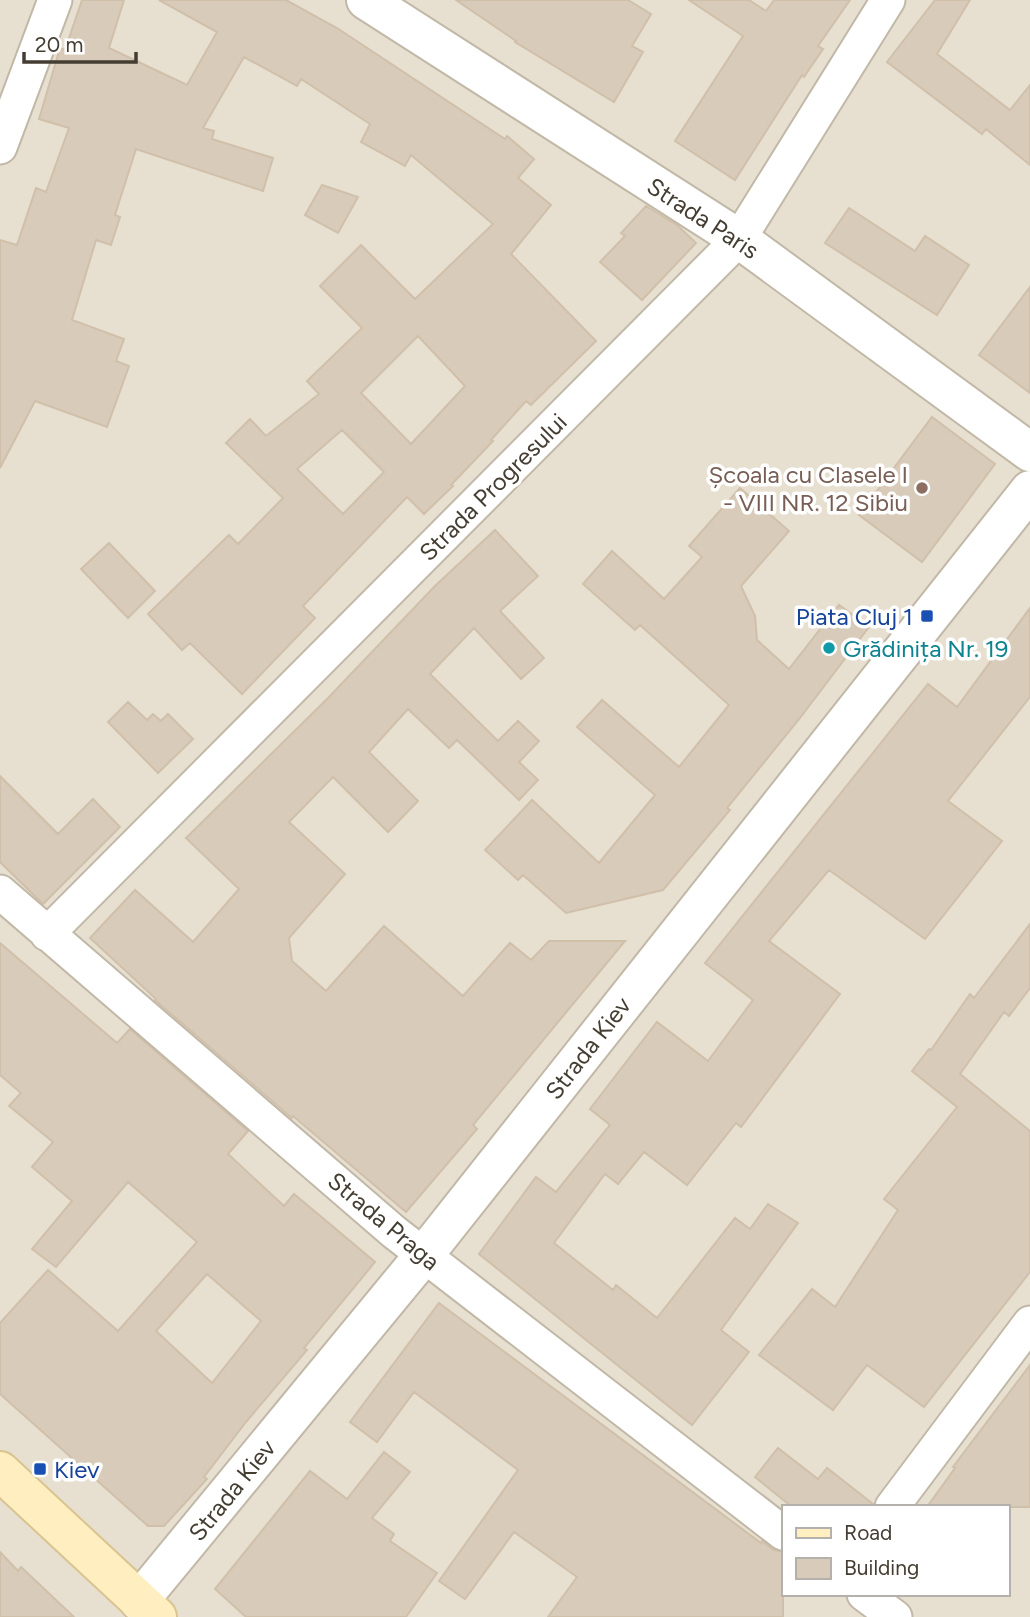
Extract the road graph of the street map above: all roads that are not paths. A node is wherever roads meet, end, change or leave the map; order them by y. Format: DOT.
graph roads {
  1 [pos="55,0"];
  2 [pos="366,0"];
  3 [pos="888,0"];
  4 [pos="0,147"];
  5 [pos="738,239"];
  6 [pos="1030,452"];
  7 [pos="1030,490"];
  8 [pos="0,892"];
  9 [pos="47,934"];
  10 [pos="424,1255"];
  11 [pos="1030,1323"];
  12 [pos="0,1471"];
  13 [pos="894,1505"];
  14 [pos="782,1532"];
  15 [pos="867,1596"];
  16 [pos="148,1609"];
  17 [pos="895,1617"];
  1 -- 4 [label="street"];
  2 -- 5 [label="street, Strada Paris"];
  3 -- 5 [label="street, Strada Progresului"];
  5 -- 6 [label="street, Strada Paris"];
  5 -- 9 [label="street, Strada Progresului"];
  7 -- 10 [label="street, Strada Kiev"];
  8 -- 9 [label="street, Strada Praga"];
  9 -- 10 [label="street, Strada Praga"];
  10 -- 14 [label="street, Strada Praga"];
  10 -- 16 [label="street, Strada Kiev"];
  11 -- 13 [label="street"];
  12 -- 16 [label="main road"];
  15 -- 17 [label="street"];
}
